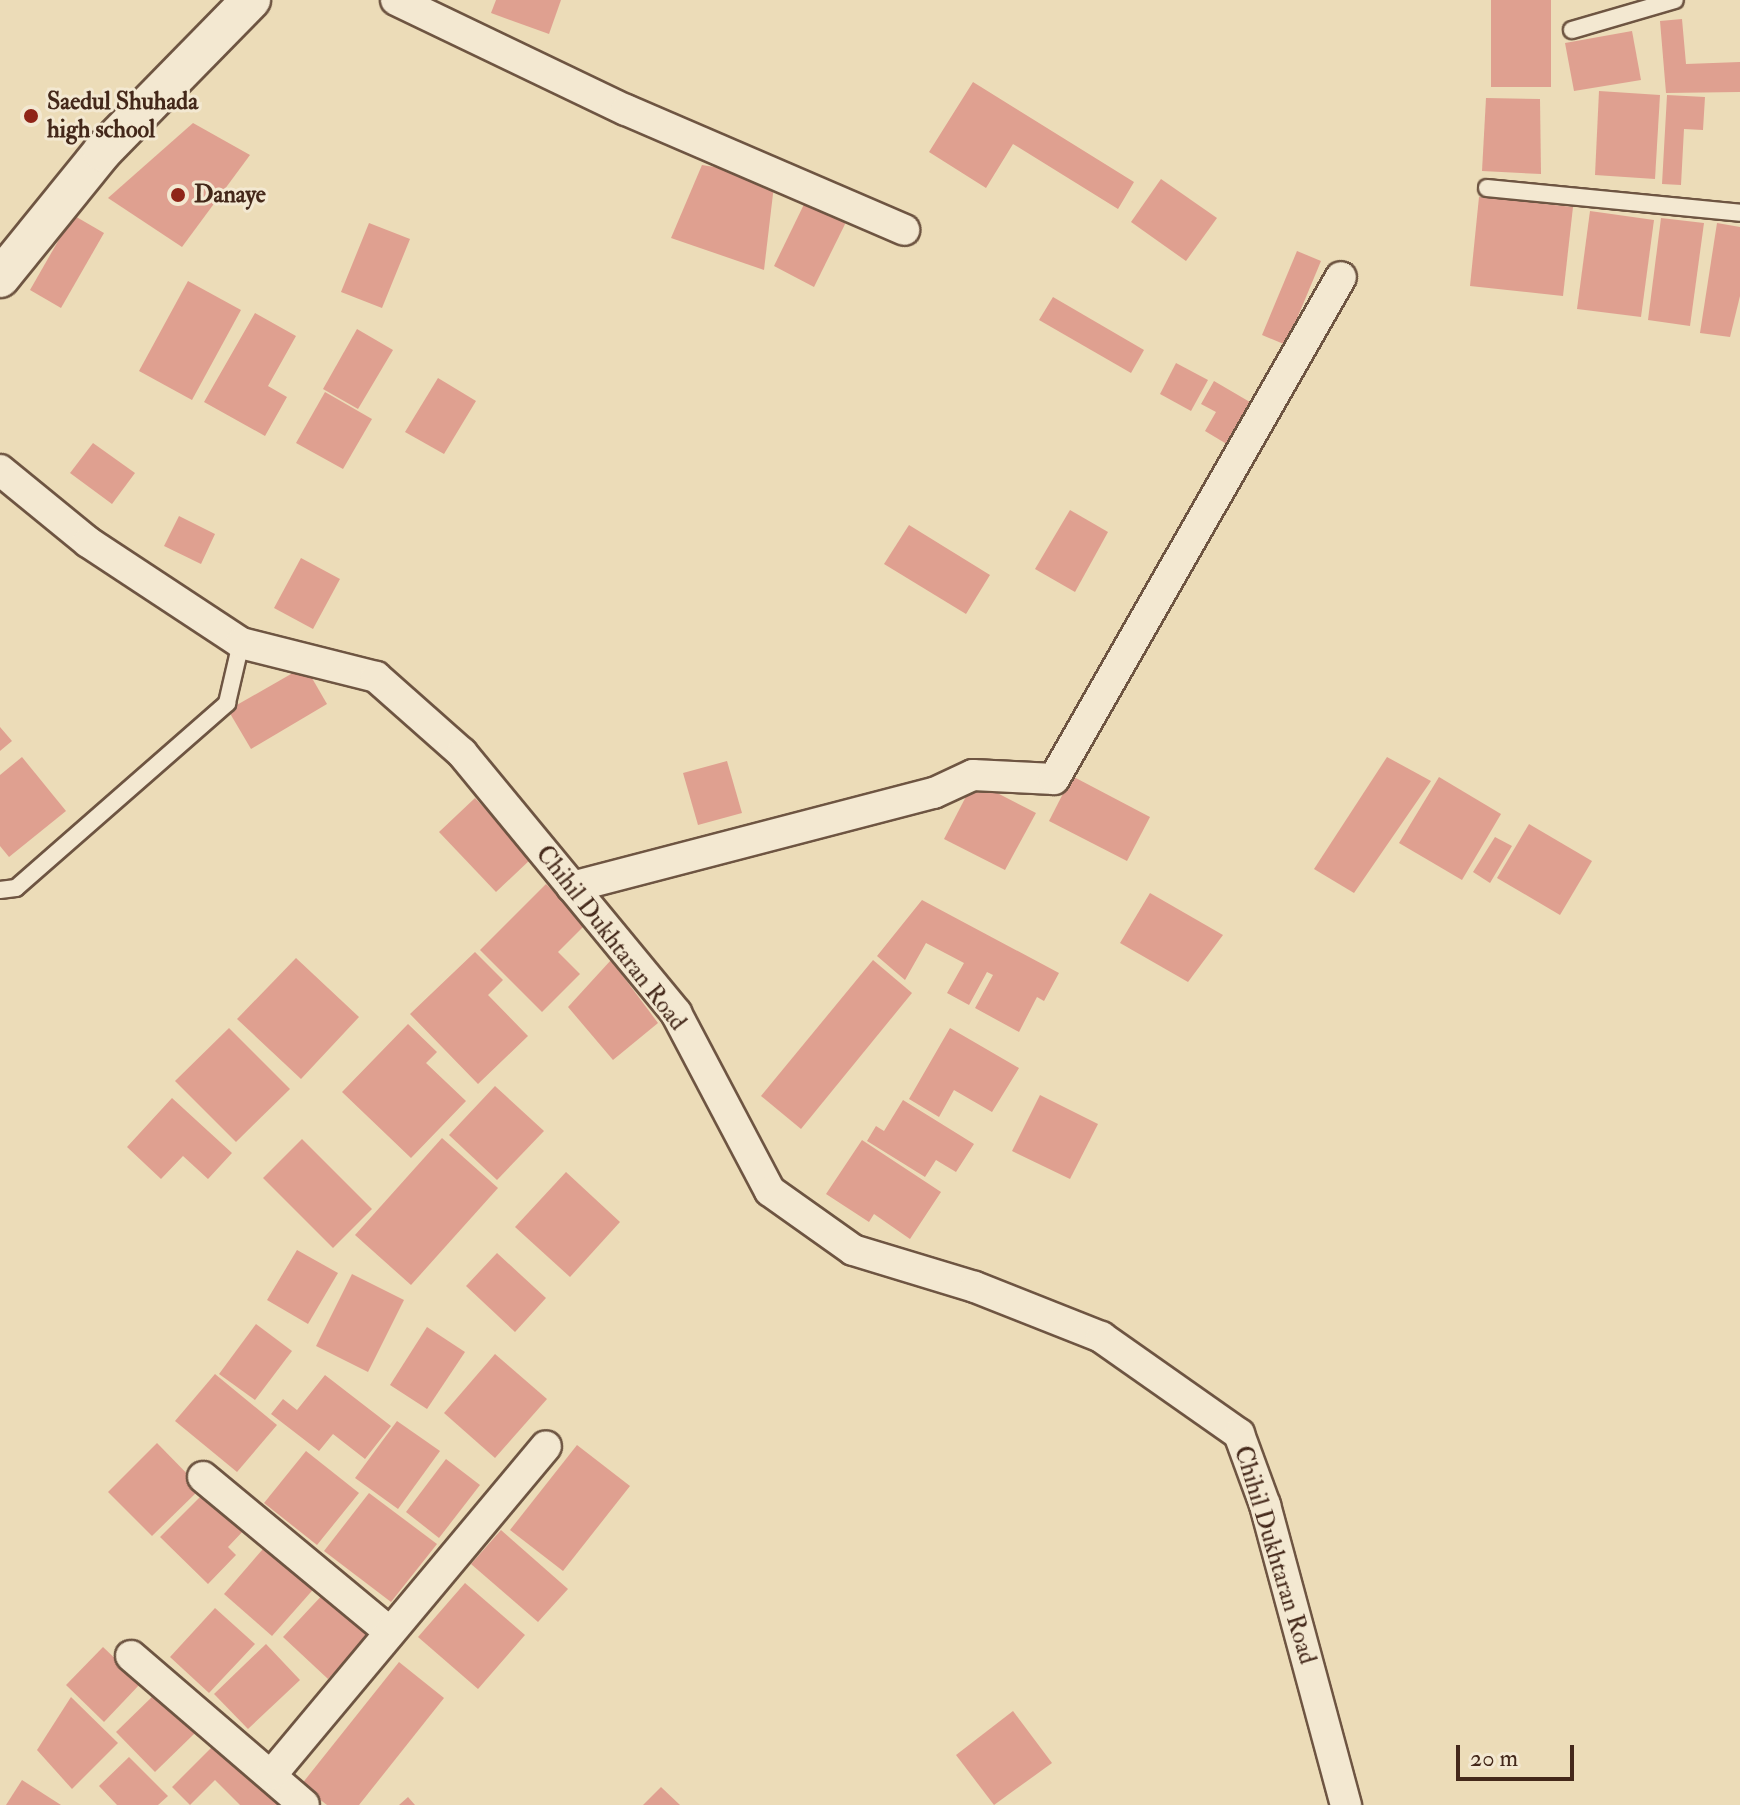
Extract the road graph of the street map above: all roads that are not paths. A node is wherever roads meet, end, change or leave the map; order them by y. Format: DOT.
graph roads {
  1 [pos="251,0"];
  2 [pos="396,0"];
  3 [pos="1675,0"];
  4 [pos="1572,30"];
  5 [pos="1487,188"];
  6 [pos="1740,213"];
  7 [pos="904,230"];
  8 [pos="1341,277"];
  9 [pos="0,278"];
  10 [pos="0,470"];
  11 [pos="241,643"];
  12 [pos="572,887"];
  13 [pos="0,890"];
  14 [pos="546,1446"];
  15 [pos="203,1477"];
  16 [pos="390,1632"];
  17 [pos="131,1656"];
  18 [pos="272,1774"];
  19 [pos="304,1805"];
  20 [pos="1346,1805"];
  1 -- 9 [label="street"];
  2 -- 7 [label="street"];
  3 -- 4 [label="lane"];
  5 -- 6 [label="lane"];
  8 -- 12 [label="street"];
  10 -- 11 [label="street, Chihil Dukhtaran Road"];
  11 -- 12 [label="street, Chihil Dukhtaran Road"];
  11 -- 13 [label="lane"];
  12 -- 20 [label="street, Chihil Dukhtaran Road"];
  14 -- 16 [label="street"];
  15 -- 16 [label="street"];
  16 -- 18 [label="street"];
  17 -- 18 [label="street"];
  18 -- 19 [label="street"];
}
